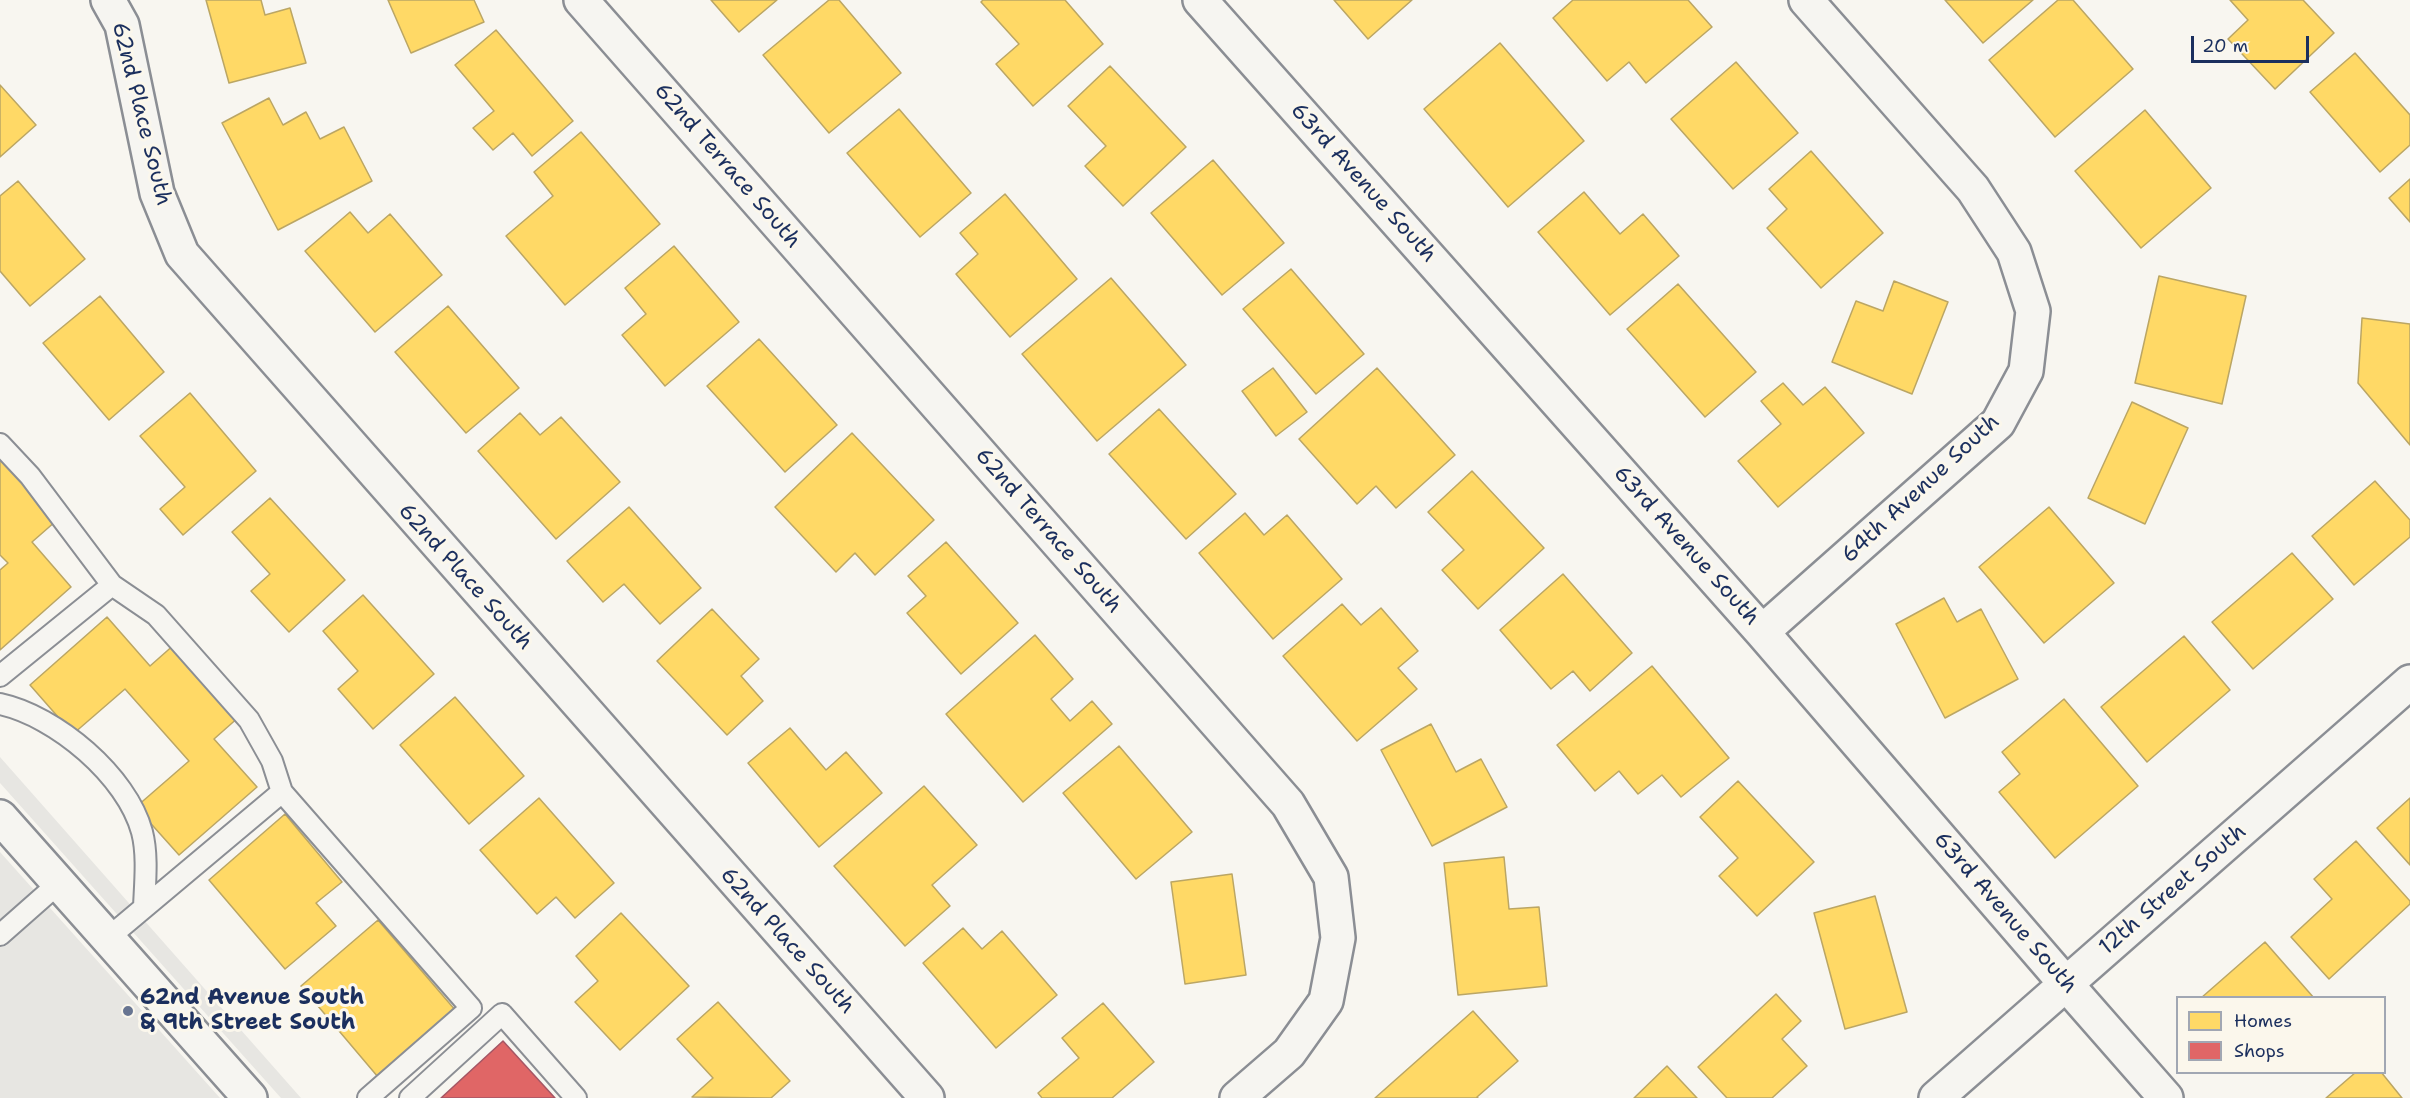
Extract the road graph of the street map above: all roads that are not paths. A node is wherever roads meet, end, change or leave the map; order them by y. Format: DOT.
graph roads {
  1 [pos="108,0"];
  2 [pos="581,0"];
  3 [pos="1200,0"];
  4 [pos="1806,0"];
  5 [pos="0,444"];
  6 [pos="112,585"];
  7 [pos="1762,632"];
  8 [pos="0,676"];
  9 [pos="2410,682"];
  10 [pos="0,704"];
  11 [pos="282,792"];
  12 [pos="0,817"];
  13 [pos="59,883"];
  14 [pos="144,907"];
  15 [pos="0,935"];
  16 [pos="108,938"];
  17 [pos="2066,984"];
  18 [pos="250,1098"];
  19 [pos="368,1098"];
  20 [pos="410,1098"];
  21 [pos="576,1098"];
  22 [pos="927,1098"];
  23 [pos="1237,1098"];
  24 [pos="1936,1098"];
  25 [pos="2166,1098"];
  1 -- 22 [label="street, 62nd Place South"];
  2 -- 23 [label="street, 62nd Terrace South"];
  3 -- 7 [label="street, 63rd Avenue South"];
  4 -- 7 [label="street, 64th Avenue South"];
  5 -- 6 [label="lane"];
  6 -- 8 [label="lane"];
  6 -- 11 [label="lane"];
  7 -- 17 [label="street, 63rd Avenue South"];
  9 -- 17 [label="street, 12th Street South"];
  10 -- 14 [label="lane"];
  11 -- 14 [label="lane"];
  11 -- 19 [label="lane"];
  12 -- 13 [label="street"];
  13 -- 15 [label="lane"];
  13 -- 16 [label="street"];
  14 -- 16 [label="lane"];
  16 -- 18 [label="street"];
  17 -- 24 [label="street, 12th Street South"];
  17 -- 25 [label="street, 63rd Avenue South"];
  20 -- 21 [label="lane"];
}
